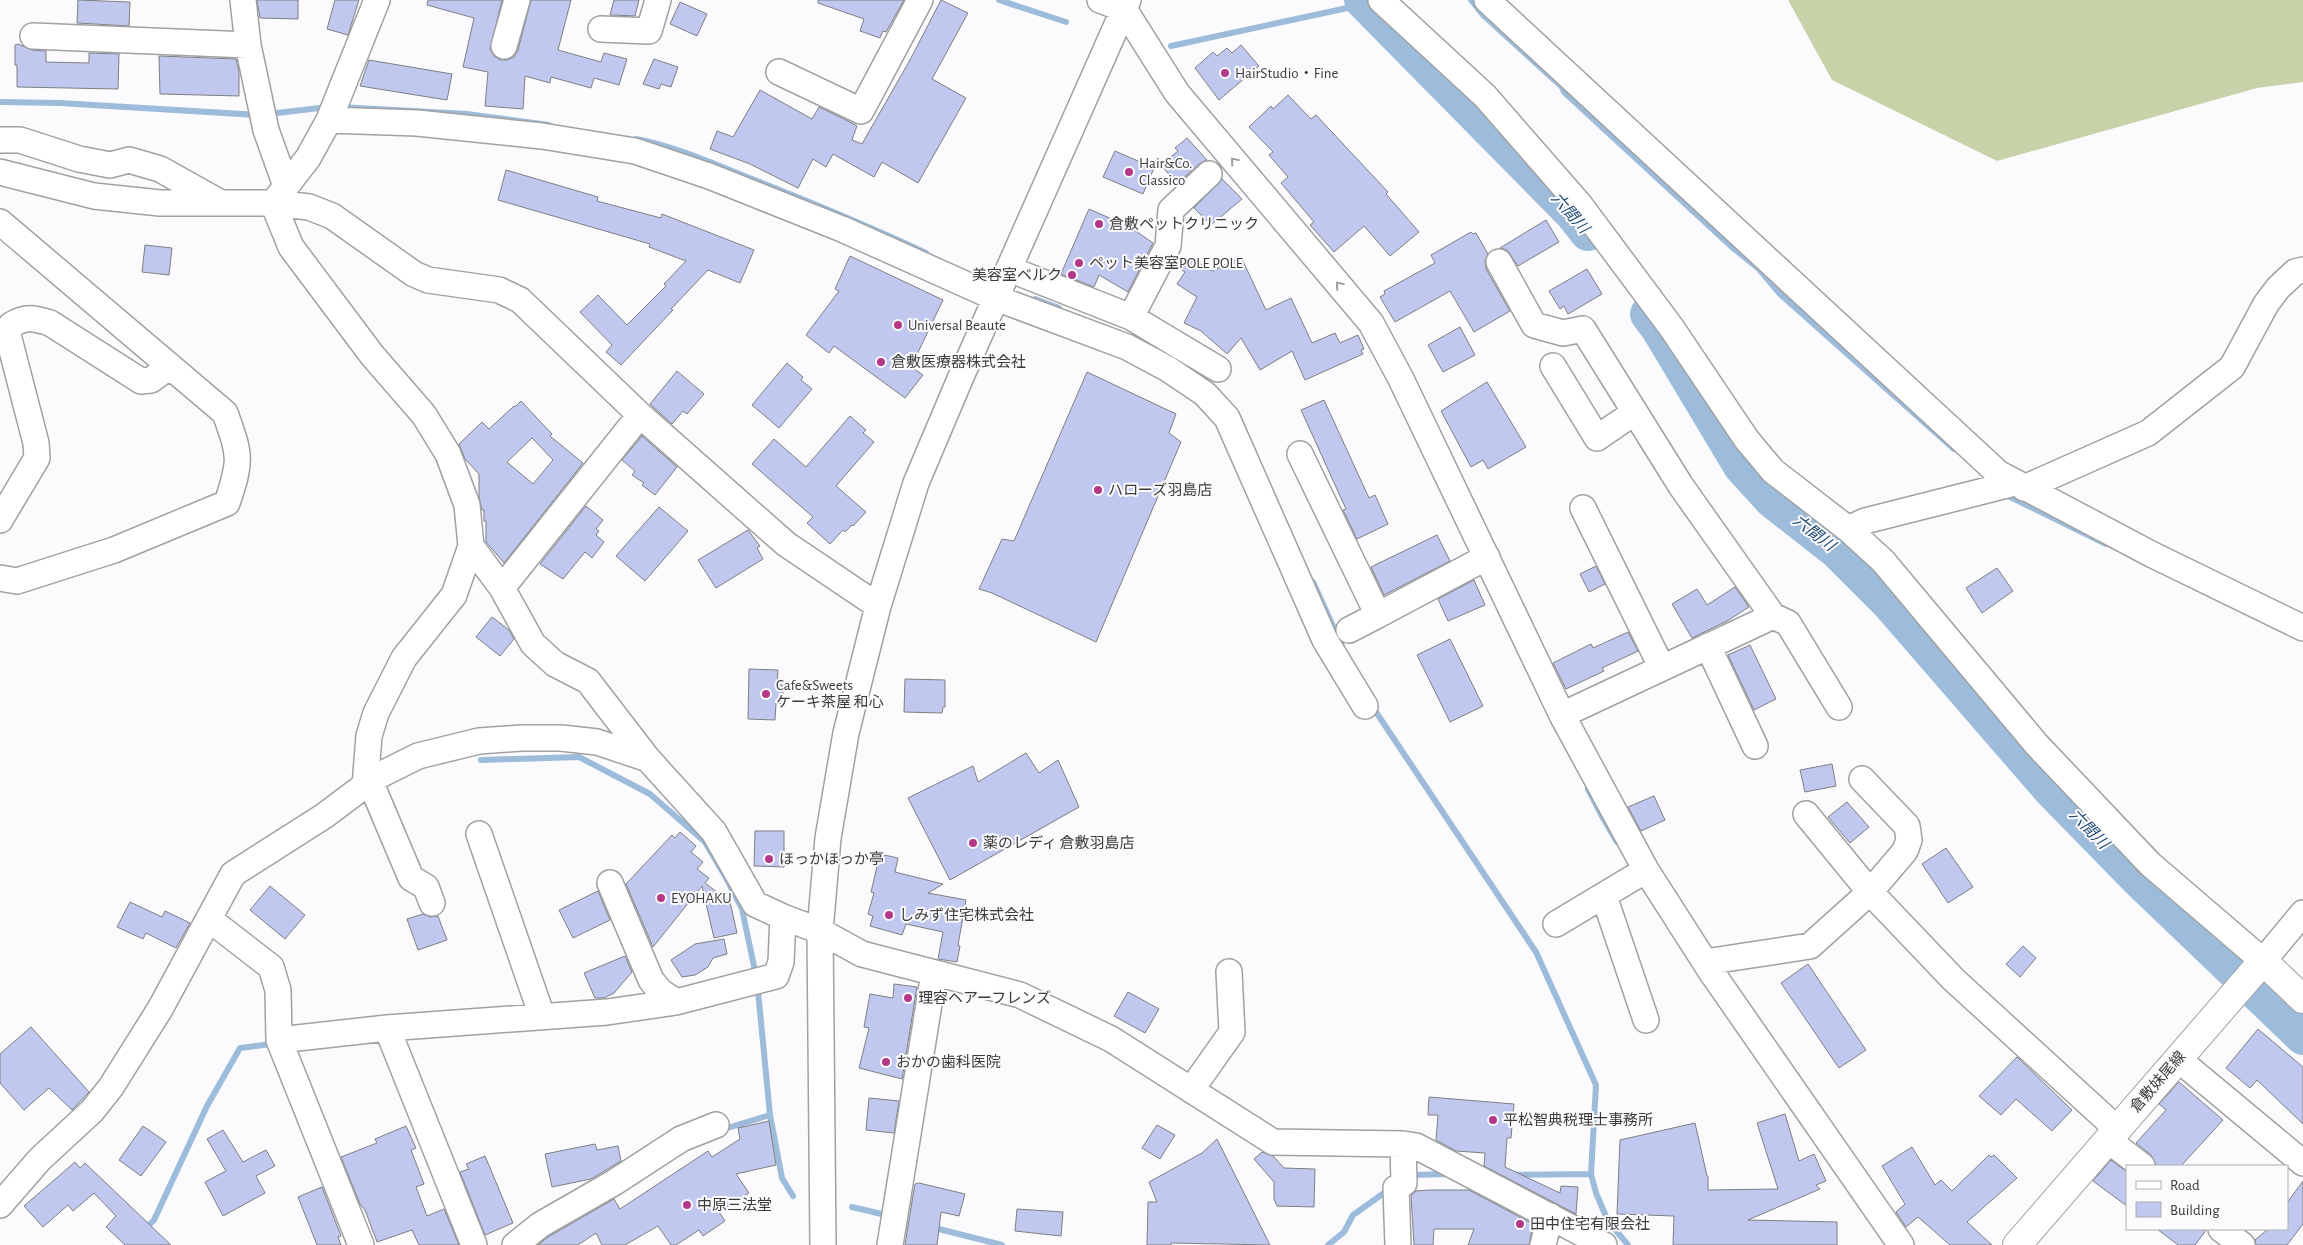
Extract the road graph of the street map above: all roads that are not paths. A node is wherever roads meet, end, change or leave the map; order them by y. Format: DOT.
graph roads {
  1 [pos="243,0"];
  2 [pos="377,0"];
  3 [pos="518,0"];
  4 [pos="658,0"];
  5 [pos="920,0"];
  6 [pos="1100,0"];
  7 [pos="1487,0"];
  8 [pos="1383,2"];
  9 [pos="1126,4"];
  10 [pos="601,29"];
  11 [pos="33,36"];
  12 [pos="248,45"];
  13 [pos="504,46"];
  14 [pos="779,72"];
  15 [pos="334,110"];
  16 [pos="0,140"];
  17 [pos="0,172"];
  18 [pos="1209,174"];
  19 [pos="280,195"];
  20 [pos="220,203"];
  21 [pos="0,222"];
  22 [pos="1499,262"];
  23 [pos="1009,269"];
  24 [pos="2303,270"];
  25 [pos="996,298"];
  26 [pos="1130,317"];
  27 [pos="170,366"];
  28 [pos="1553,366"];
  29 [pos="1218,369"];
  30 [pos="1635,412"];
  31 [pos="640,416"];
  32 [pos="1300,454"];
  33 [pos="2020,485"];
  34 [pos="1583,508"];
  35 [pos="0,520"];
  36 [pos="1848,528"];
  37 [pos="472,546"];
  38 [pos="1481,560"];
  39 [pos="0,578"];
  40 [pos="502,588"];
  41 [pos="878,606"];
  42 [pos="1378,615"];
  43 [pos="1773,616"];
  44 [pos="2303,628"];
  45 [pos="1349,630"];
  46 [pos="1708,646"];
  47 [pos="1662,668"];
  48 [pos="600,697"];
  49 [pos="1365,706"];
  50 [pos="1839,707"];
  51 [pos="1562,715"];
  52 [pos="587,741"];
  53 [pos="1755,746"];
  54 [pos="648,759"];
  55 [pos="1862,779"];
  56 [pos="368,784"];
  57 [pos="1806,814"];
  58 [pos="479,834"];
  59 [pos="1640,874"];
  60 [pos="610,883"];
  61 [pos="1870,892"];
  62 [pos="1604,896"];
  63 [pos="432,903"];
  64 [pos="2303,913"];
  65 [pos="783,917"];
  66 [pos="209,919"];
  67 [pos="1556,924"];
  68 [pos="820,931"];
  69 [pos="1705,962"];
  70 [pos="2260,964"];
  71 [pos="934,972"];
  72 [pos="1229,972"];
  73 [pos="2303,999"];
  74 [pos="676,1002"];
  75 [pos="542,1016"];
  76 [pos="1646,1020"];
  77 [pos="387,1028"];
  78 [pos="280,1040"];
  79 [pos="2178,1059"];
  80 [pos="1191,1090"];
  81 [pos="716,1125"];
  82 [pos="2113,1134"];
  83 [pos="1403,1144"];
  84 [pos="2303,1162"];
  85 [pos="2141,1165"];
  86 [pos="0,1204"];
  87 [pos="1550,1216"];
  88 [pos="893,1227"];
  89 [pos="2222,1230"];
  90 [pos="361,1245"];
  91 [pos="474,1245"];
  92 [pos="514,1245"];
  93 [pos="823,1245"];
  94 [pos="1398,1245"];
  95 [pos="1543,1245"];
  96 [pos="1604,1245"];
  97 [pos="1901,1245"];
  98 [pos="2017,1245"];
  99 [pos="2242,1245"];
  1 -- 12 [label="street"];
  2 -- 15 [label="street"];
  3 -- 13 [label="street"];
  4 -- 10 [label="street"];
  5 -- 14 [label="street"];
  6 -- 9 [label="street"];
  7 -- 33 [label="street"];
  8 -- 36 [label="street"];
  9 -- 23 [label="street"];
  38 -- 9 [label="street, one-way"];
  11 -- 12 [label="street"];
  12 -- 19 [label="street"];
  15 -- 19 [label="street"];
  15 -- 25 [label="street"];
  16 -- 20 [label="street"];
  17 -- 20 [label="street"];
  18 -- 26 [label="street"];
  19 -- 20 [label="street"];
  19 -- 31 [label="street"];
  19 -- 37 [label="street"];
  21 -- 27 [label="street"];
  22 -- 30 [label="street"];
  23 -- 25 [label="street"];
  23 -- 26 [label="street"];
  24 -- 33 [label="street"];
  25 -- 41 [label="street"];
  25 -- 49 [label="street"];
  26 -- 29 [label="street"];
  27 -- 35 [label="street"];
  27 -- 39 [label="street"];
  28 -- 30 [label="street"];
  30 -- 43 [label="street"];
  31 -- 40 [label="street"];
  31 -- 41 [label="street"];
  32 -- 42 [label="street"];
  33 -- 36 [label="street"];
  33 -- 44 [label="street"];
  34 -- 47 [label="street"];
  36 -- 70 [label="street"];
  37 -- 40 [label="street"];
  37 -- 56 [label="street"];
  38 -- 42 [label="street"];
  38 -- 51 [label="street"];
  40 -- 48 [label="street"];
  41 -- 68 [label="street"];
  42 -- 45 [label="street"];
  43 -- 46 [label="street"];
  43 -- 50 [label="street"];
  46 -- 47 [label="street"];
  46 -- 53 [label="street"];
  47 -- 51 [label="street"];
  48 -- 52 [label="street"];
  48 -- 54 [label="street"];
  51 -- 59 [label="street"];
  52 -- 54 [label="street"];
  52 -- 56 [label="street"];
  54 -- 65 [label="street"];
  55 -- 61 [label="street"];
  56 -- 63 [label="street"];
  56 -- 66 [label="street"];
  57 -- 61 [label="street"];
  58 -- 75 [label="street"];
  59 -- 62 [label="street"];
  59 -- 69 [label="street"];
  60 -- 74 [label="street"];
  61 -- 69 [label="street"];
  61 -- 82 [label="street"];
  62 -- 67 [label="street"];
  62 -- 76 [label="street"];
  64 -- 70 [label="street"];
  65 -- 68 [label="street"];
  65 -- 74 [label="street"];
  66 -- 78 [label="street"];
  66 -- 86 [label="street"];
  68 -- 71 [label="street"];
  68 -- 93 [label="street"];
  69 -- 97 [label="street"];
  70 -- 73 [label="main road"];
  70 -- 79 [label="main road, 倉敷妹尾線"];
  71 -- 80 [label="street"];
  71 -- 88 [label="street"];
  72 -- 80 [label="street"];
  74 -- 75 [label="street"];
  75 -- 77 [label="street"];
  77 -- 78 [label="street"];
  77 -- 91 [label="street"];
  78 -- 90 [label="street"];
  79 -- 82 [label="main road, 倉敷妹尾線"];
  79 -- 84 [label="street"];
  80 -- 83 [label="street"];
  81 -- 92 [label="street"];
  82 -- 85 [label="street"];
  82 -- 98 [label="main road, 倉敷妹尾線"];
  83 -- 87 [label="street"];
  83 -- 94 [label="street"];
  87 -- 95 [label="street"];
  87 -- 96 [label="street"];
  89 -- 99 [label="street"];
}
